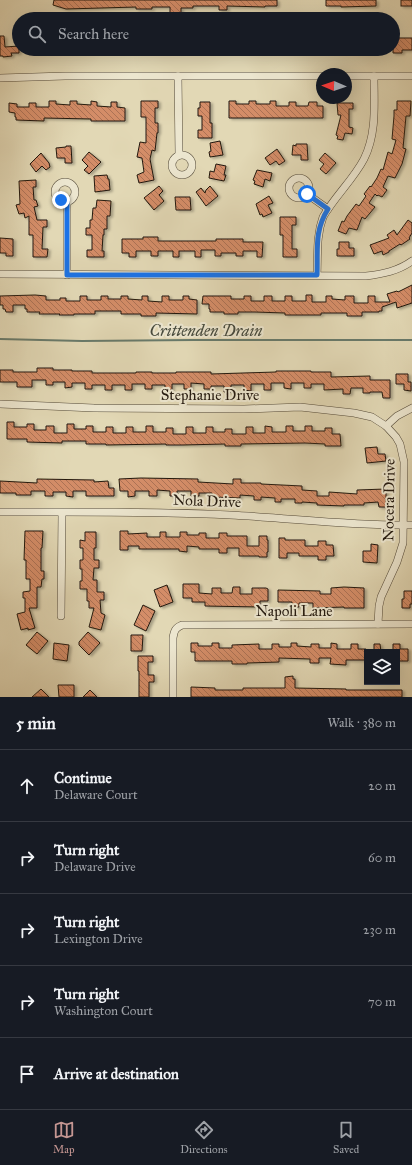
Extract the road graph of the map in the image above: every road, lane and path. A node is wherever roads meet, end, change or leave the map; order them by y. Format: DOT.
graph roads {
  1 [pos="178,76"];
  2 [pos="316,76"];
  3 [pos="352,76"];
  4 [pos="374,76"];
  5 [pos="412,76"];
  6 [pos="0,78"];
  7 [pos="179,155"];
  8 [pos="307,194"];
  9 [pos="67,201"];
  10 [pos="328,209"];
  11 [pos="412,261"];
  12 [pos="0,274"];
  13 [pos="67,275"];
  14 [pos="317,275"];
  15 [pos="0,404"];
  16 [pos="412,408"];
  17 [pos="386,426"];
  18 [pos="0,512"];
  19 [pos="62,512"];
  20 [pos="404,525"];
  21 [pos="412,525"];
  22 [pos="61,616"];
  23 [pos="378,624"];
  24 [pos="412,624"];
  25 [pos="173,697"];
  1 -- 2 [label="street"];
  1 -- 6 [label="street"];
  1 -- 7 [label="street"];
  3 -- 4 [label="street"];
  4 -- 5 [label="street"];
  4 -- 10 [label="street"];
  8 -- 10 [label="street"];
  9 -- 13 [label="street"];
  10 -- 14 [label="street"];
  11 -- 14 [label="street"];
  12 -- 13 [label="street"];
  13 -- 14 [label="street"];
  15 -- 17 [label="street, Stephanie Drive"];
  16 -- 17 [label="street"];
  17 -- 20 [label="street, Nocera Drive"];
  18 -- 19 [label="street, Nola Drive"];
  19 -- 20 [label="street, Nola Drive"];
  19 -- 22 [label="street"];
  20 -- 21 [label="street, Nola Drive"];
  20 -- 23 [label="street, Nocera Drive"];
  23 -- 24 [label="street, Napoli Lane"];
  23 -- 25 [label="street, Napoli Lane"];
}
